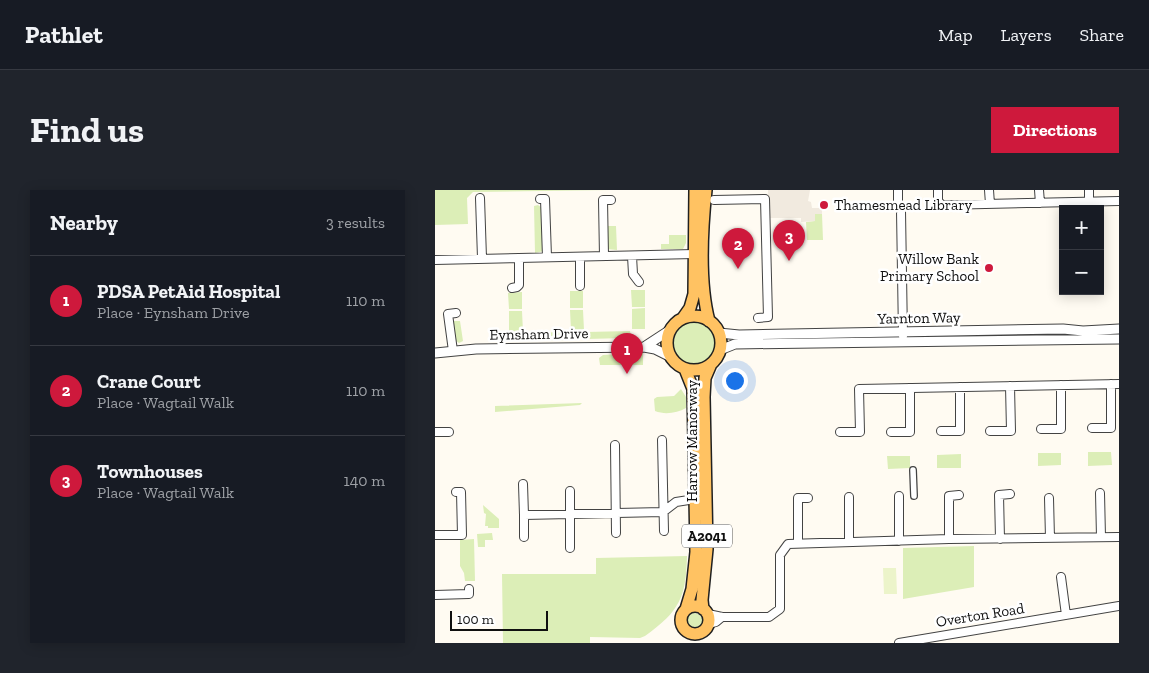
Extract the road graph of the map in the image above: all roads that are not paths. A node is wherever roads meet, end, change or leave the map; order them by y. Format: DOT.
graph roads {
  1 [pos="695,190"];
  2 [pos="706,190"];
  3 [pos="898,190"];
  4 [pos="938,190"];
  5 [pos="989,190"];
  6 [pos="1039,190"];
  7 [pos="1089,190"];
  8 [pos="480,198"];
  9 [pos="543,199"];
  10 [pos="611,200"];
  11 [pos="714,200"];
  12 [pos="1119,201"];
  13 [pos="1089,202"];
  14 [pos="1040,203"];
  15 [pos="990,204"];
  16 [pos="694,254"];
  17 [pos="580,256"];
  18 [pos="604,256"];
  19 [pos="632,256"];
  20 [pos="547,257"];
  21 [pos="482,258"];
  22 [pos="519,258"];
  23 [pos="435,260"];
  24 [pos="639,282"];
  25 [pos="580,286"];
  26 [pos="512,288"];
  27 [pos="456,313"];
  28 [pos="683,318"];
  29 [pos="758,318"];
  30 [pos="709,321"];
  31 [pos="670,330"];
  32 [pos="1119,330"];
  33 [pos="719,332"];
  34 [pos="903,332"];
  35 [pos="1119,340"];
  36 [pos="903,343"];
  37 [pos="644,346"];
  38 [pos="720,350"];
  39 [pos="453,351"];
  40 [pos="435,353"];
  41 [pos="669,356"];
  42 [pos="711,364"];
  43 [pos="685,369"];
  44 [pos="1115,384"];
  45 [pos="1061,385"];
  46 [pos="1010,386"];
  47 [pos="960,387"];
  48 [pos="909,388"];
  49 [pos="1092,428"];
  50 [pos="1041,429"];
  51 [pos="990,431"];
  52 [pos="435,432"];
  53 [pos="449,432"];
  54 [pos="840,432"];
  55 [pos="891,432"];
  56 [pos="941,432"];
  57 [pos="662,440"];
  58 [pos="615,444"];
  59 [pos="913,470"];
  60 [pos="523,484"];
  61 [pos="570,491"];
  62 [pos="455,492"];
  63 [pos="1100,493"];
  64 [pos="1010,494"];
  65 [pos="899,496"];
  66 [pos="914,496"];
  67 [pos="959,496"];
  68 [pos="849,497"];
  69 [pos="808,498"];
  70 [pos="1049,498"];
  71 [pos="695,499"];
  72 [pos="663,512"];
  73 [pos="570,514"];
  74 [pos="616,514"];
  75 [pos="524,515"];
  76 [pos="664,531"];
  77 [pos="617,533"];
  78 [pos="435,535"];
  79 [pos="524,537"];
  80 [pos="1101,537"];
  81 [pos="1119,537"];
  82 [pos="1050,538"];
  83 [pos="949,539"];
  84 [pos="1000,539"];
  85 [pos="899,541"];
  86 [pos="849,542"];
  87 [pos="798,543"];
  88 [pos="571,548"];
  89 [pos="1061,578"];
  90 [pos="469,589"];
  91 [pos="435,595"];
  92 [pos="1119,606"];
  93 [pos="686,609"];
  94 [pos="1066,615"];
  95 [pos="707,616"];
  96 [pos="698,638"];
  97 [pos="899,643"];
  1 -- 16 [label="main road"];
  2 -- 30 [label="main road"];
  3 -- 34 [label="street"];
  4 -- 15 [label="street"];
  5 -- 15 [label="street"];
  6 -- 14 [label="street"];
  7 -- 13 [label="street"];
  8 -- 21 [label="street"];
  9 -- 20 [label="street"];
  10 -- 18 [label="street"];
  11 -- 29 [label="street"];
  12 -- 13 [label="street"];
  13 -- 14 [label="street"];
  14 -- 15 [label="street"];
  16 -- 19 [label="street"];
  16 -- 28 [label="main road"];
  17 -- 18 [label="street"];
  17 -- 20 [label="street"];
  17 -- 25 [label="street"];
  18 -- 19 [label="street"];
  19 -- 24 [label="street"];
  20 -- 22 [label="street"];
  21 -- 22 [label="street"];
  21 -- 23 [label="street"];
  22 -- 26 [label="street"];
  27 -- 39 [label="street"];
  28 -- 30 [label="main road"];
  28 -- 31 [label="main road"];
  30 -- 33 [label="main road"];
  31 -- 37 [label="street"];
  31 -- 41 [label="main road"];
  32 -- 34 [label="street, Yarnton Way"];
  33 -- 34 [label="street, Yarnton Way"];
  33 -- 38 [label="main road"];
  34 -- 36 [label="street"];
  35 -- 36 [label="street, Yarnton Way"];
  36 -- 38 [label="street, Yarnton Way"];
  37 -- 39 [label="street, Eynsham Drive"];
  37 -- 41 [label="street, Eynsham Drive"];
  38 -- 42 [label="main road, A2041"];
  39 -- 40 [label="street, Eynsham Drive"];
  41 -- 43 [label="main road"];
  42 -- 43 [label="main road"];
  42 -- 95 [label="main road, Harrow Manorway / A2041"];
  43 -- 71 [label="main road, Harrow Manorway / A2041"];
  44 -- 45 [label="street"];
  44 -- 49 [label="street"];
  45 -- 46 [label="street"];
  45 -- 50 [label="street"];
  46 -- 47 [label="street"];
  46 -- 51 [label="street"];
  47 -- 48 [label="street"];
  47 -- 56 [label="street"];
  48 -- 54 [label="street"];
  48 -- 55 [label="street"];
  52 -- 53 [label="street"];
  57 -- 72 [label="street"];
  58 -- 74 [label="street"];
  59 -- 66 [label="street"];
  60 -- 75 [label="street"];
  61 -- 73 [label="street"];
  62 -- 78 [label="street"];
  63 -- 80 [label="street"];
  64 -- 84 [label="street"];
  65 -- 85 [label="street"];
  67 -- 83 [label="street"];
  68 -- 86 [label="street"];
  69 -- 87 [label="street"];
  70 -- 82 [label="street"];
  71 -- 72 [label="street"];
  71 -- 93 [label="main road, Harrow Manorway / A2041"];
  72 -- 74 [label="street"];
  72 -- 76 [label="street"];
  73 -- 74 [label="street"];
  73 -- 75 [label="street"];
  73 -- 88 [label="street"];
  74 -- 77 [label="street"];
  75 -- 79 [label="street"];
  80 -- 81 [label="street"];
  80 -- 82 [label="street"];
  82 -- 84 [label="street"];
  83 -- 84 [label="street"];
  83 -- 85 [label="street"];
  85 -- 86 [label="street"];
  86 -- 87 [label="street"];
  87 -- 95 [label="street"];
  89 -- 94 [label="street"];
  90 -- 91 [label="street"];
  92 -- 94 [label="street, Overton Road"];
  93 -- 95 [label="main road"];
  93 -- 96 [label="main road"];
  94 -- 97 [label="street, Overton Road"];
  95 -- 96 [label="main road"];
}
